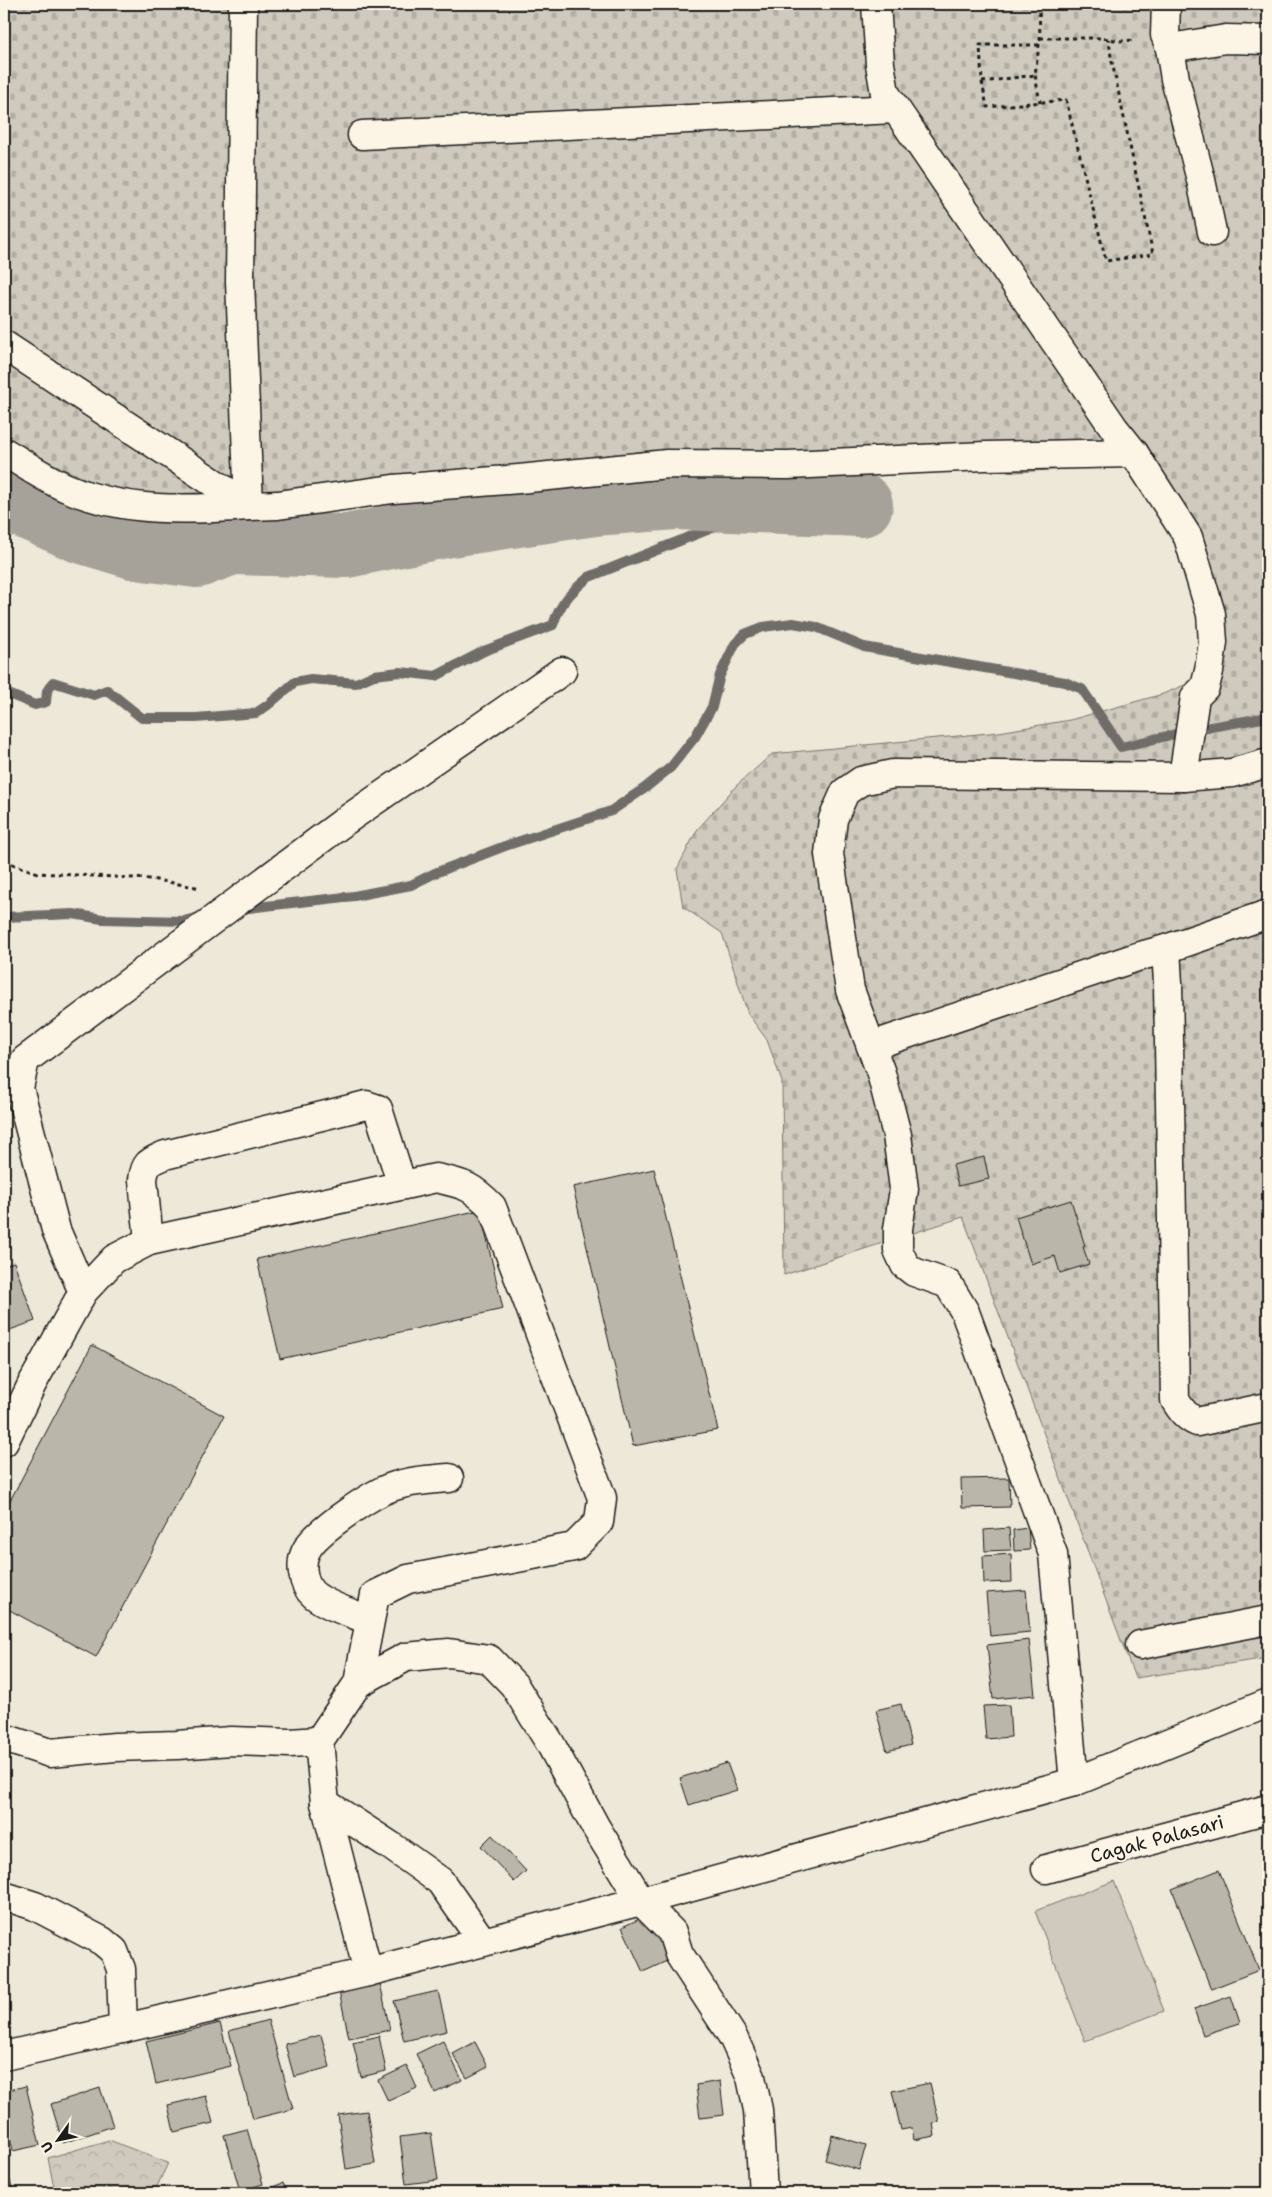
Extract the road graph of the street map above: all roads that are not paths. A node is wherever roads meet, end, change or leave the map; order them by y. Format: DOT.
graph roads {
  1 [pos="243,4"];
  2 [pos="876,4"];
  3 [pos="1166,4"];
  4 [pos="1268,40"];
  5 [pos="1168,41"];
  6 [pos="895,109"];
  7 [pos="362,136"];
  8 [pos="1212,232"];
  9 [pos="4,345"];
  10 [pos="4,452"];
  11 [pos="1134,453"];
  12 [pos="249,506"];
  13 [pos="562,671"];
  14 [pos="1268,763"];
  15 [pos="1185,766"];
  16 [pos="1268,914"];
  17 [pos="1166,949"];
  18 [pos="871,1046"];
  19 [pos="402,1185"];
  20 [pos="149,1241"];
  21 [pos="83,1292"];
  22 [pos="1268,1407"];
  23 [pos="4,1442"];
  24 [pos="449,1478"];
  25 [pos="369,1620"];
  26 [pos="1268,1620"];
  27 [pos="1140,1644"];
  28 [pos="358,1683"];
  29 [pos="1268,1702"];
  30 [pos="4,1738"];
  31 [pos="319,1741"];
  32 [pos="1074,1782"];
  33 [pos="325,1803"];
  34 [pos="1268,1808"];
  35 [pos="1046,1870"];
  36 [pos="4,1896"];
  37 [pos="641,1901"];
  38 [pos="483,1942"];
  39 [pos="368,1972"];
  40 [pos="123,2029"];
  41 [pos="4,2056"];
  42 [pos="763,2193"];
  1 -- 12 [label="main road"];
  2 -- 6 [label="main road"];
  3 -- 5 [label="main road"];
  4 -- 5 [label="main road"];
  5 -- 8 [label="main road"];
  6 -- 7 [label="main road"];
  6 -- 11 [label="main road"];
  9 -- 12 [label="main road"];
  10 -- 12 [label="main road"];
  11 -- 12 [label="main road"];
  11 -- 15 [label="main road"];
  13 -- 21 [label="main road"];
  14 -- 15 [label="main road"];
  15 -- 18 [label="main road"];
  16 -- 17 [label="main road"];
  17 -- 18 [label="main road"];
  17 -- 22 [label="main road"];
  18 -- 32 [label="main road"];
  19 -- 20 [label="main road"];
  19 -- 20 [label="main road"];
  19 -- 25 [label="main road"];
  20 -- 21 [label="main road"];
  21 -- 23 [label="main road"];
  24 -- 25 [label="main road"];
  25 -- 28 [label="main road"];
  26 -- 27 [label="main road"];
  28 -- 31 [label="main road"];
  28 -- 37 [label="main road"];
  29 -- 32 [label="main road"];
  30 -- 31 [label="main road"];
  31 -- 33 [label="main road"];
  32 -- 37 [label="main road"];
  33 -- 38 [label="main road"];
  33 -- 39 [label="main road"];
  34 -- 35 [label="main road, Cagak Palasari"];
  36 -- 40 [label="main road"];
  37 -- 38 [label="main road"];
  37 -- 42 [label="main road"];
  38 -- 39 [label="main road"];
  39 -- 40 [label="main road"];
  40 -- 41 [label="main road"];
}
